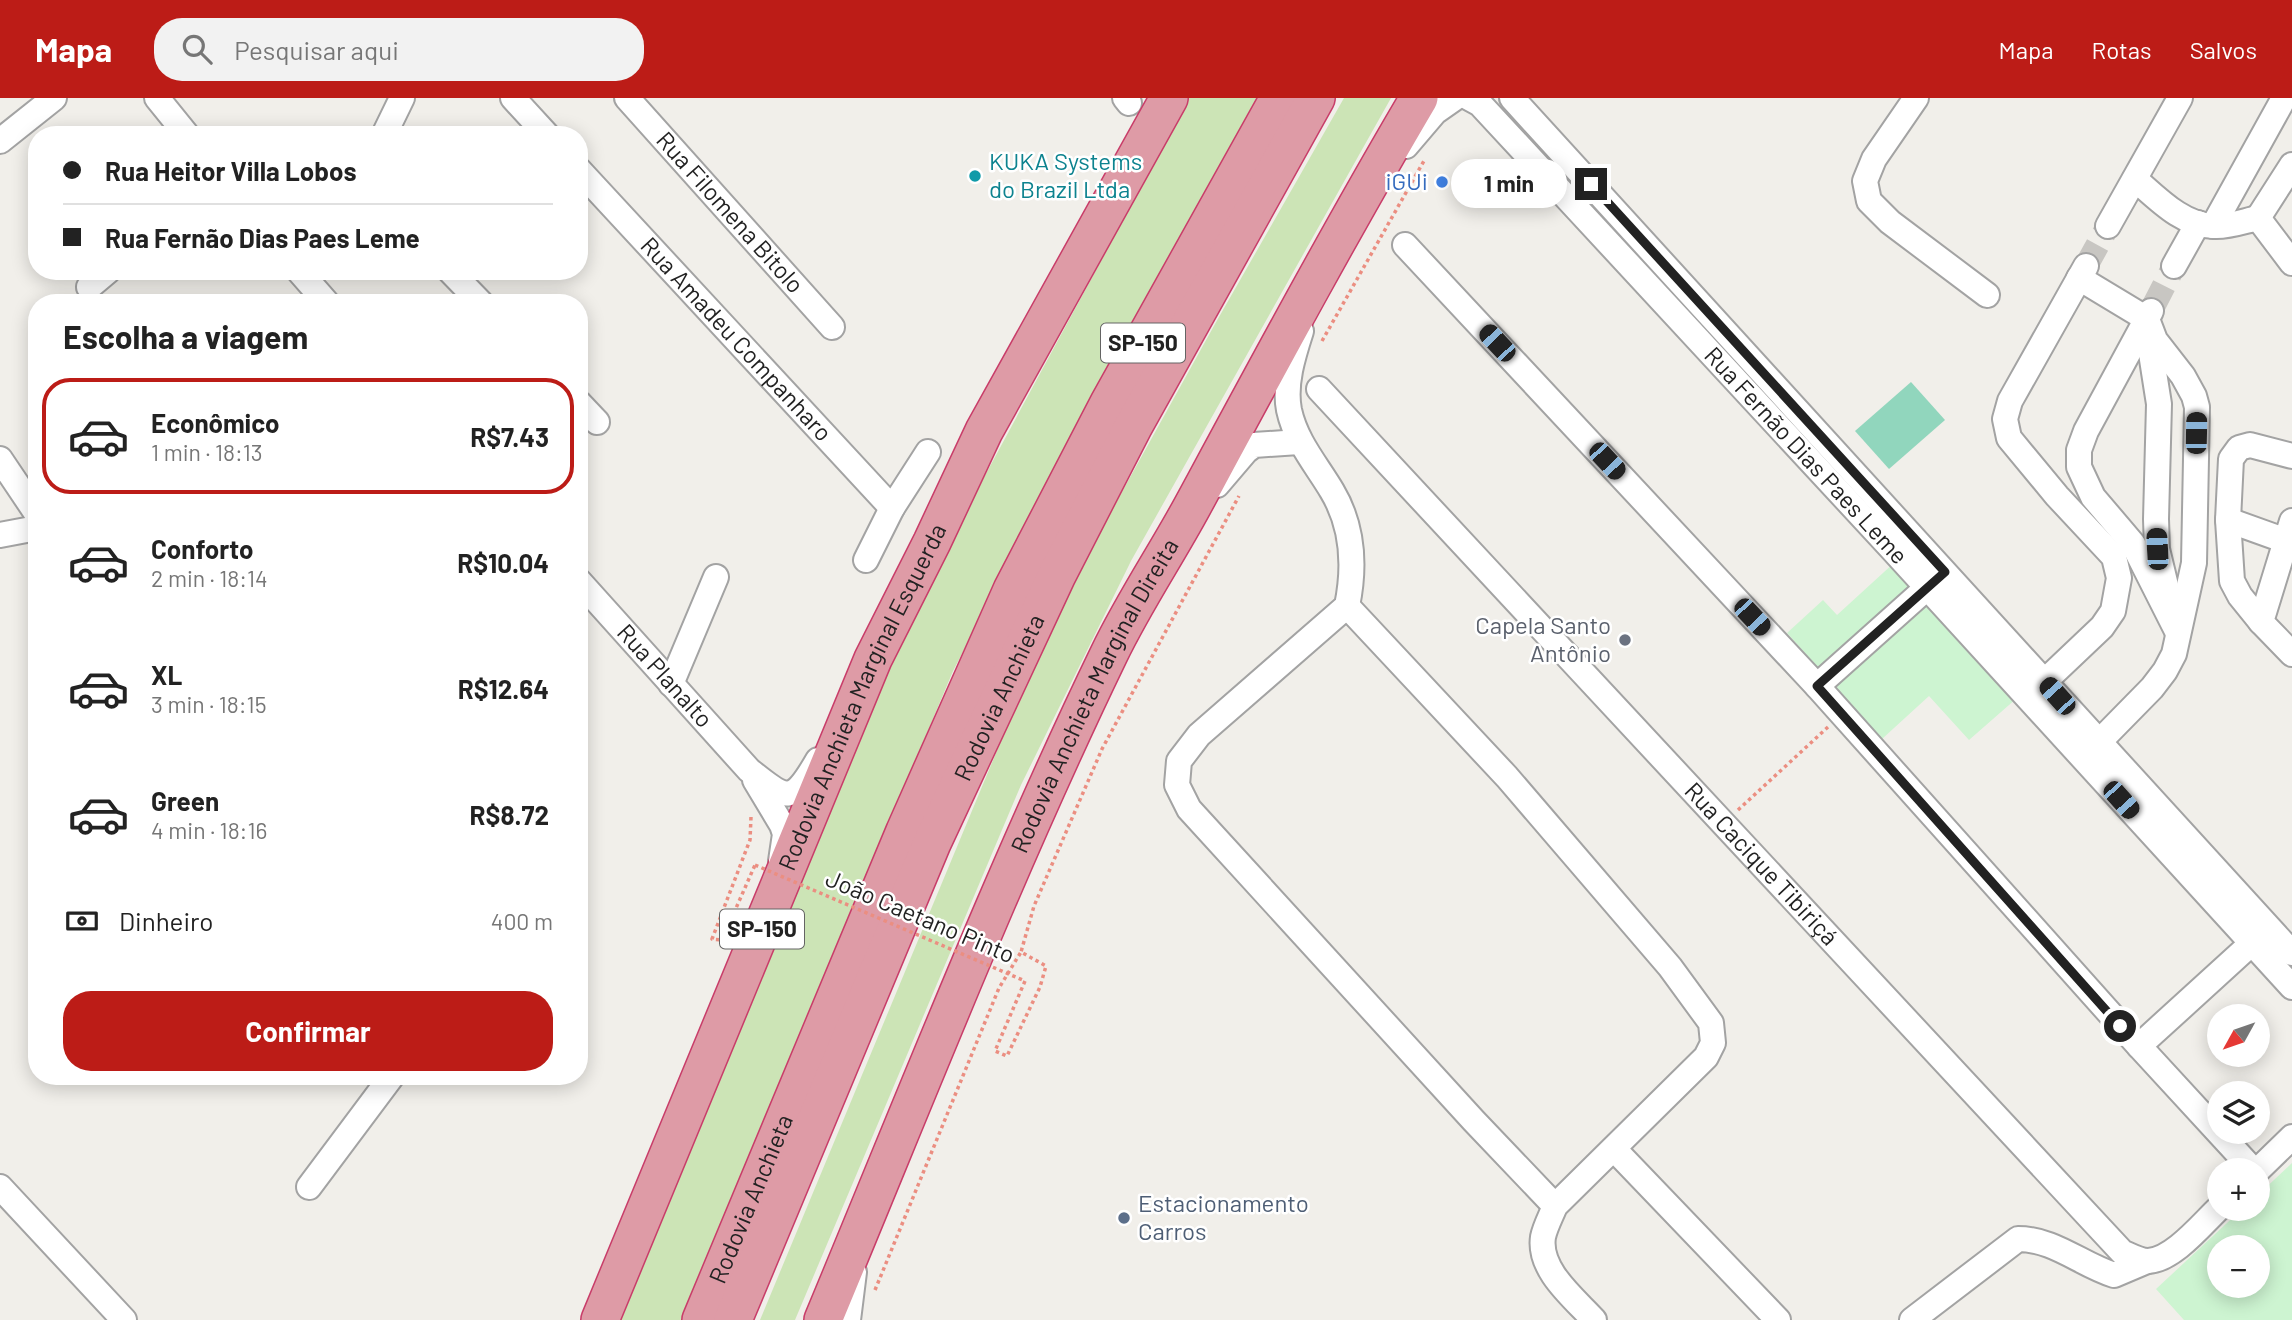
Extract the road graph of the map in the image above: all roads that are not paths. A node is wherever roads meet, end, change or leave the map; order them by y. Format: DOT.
graph roads {
  1 [pos="54,98"];
  2 [pos="157,98"];
  3 [pos="402,98"];
  4 [pos="513,98"];
  5 [pos="627,98"];
  6 [pos="1169,98"];
  7 [pos="1279,98"];
  8 [pos="1316,98"];
  9 [pos="1419,98"];
  10 [pos="1455,98"];
  11 [pos="1469,98"];
  12 [pos="1512,98"];
  13 [pos="1916,98"];
  14 [pos="2180,98"];
  15 [pos="2284,98"];
  16 [pos="180,126"];
  17 [pos="388,126"];
  18 [pos="539,126"];
  19 [pos="0,141"];
  20 [pos="2292,165"];
  21 [pos="2135,178"];
  22 [pos="588,180"];
  23 [pos="1356,205"];
  24 [pos="2258,218"];
  25 [pos="2206,225"];
  26 [pos="2108,226"];
  27 [pos="1405,244"];
  28 [pos="2292,263"];
  29 [pos="2174,267"];
  30 [pos="1321,268"];
  31 [pos="97,280"];
  32 [pos="459,280"];
  33 [pos="89,287"];
  34 [pos="472,294"];
  35 [pos="1987,295"];
  36 [pos="2150,313"];
  37 [pos="832,327"];
  38 [pos="1319,389"];
  39 [pos="588,412"];
  40 [pos="597,422"];
  41 [pos="1299,442"];
  42 [pos="928,452"];
  43 [pos="2292,456"];
  44 [pos="0,459"];
  45 [pos="28,501"];
  46 [pos="892,508"];
  47 [pos="2228,520"];
  48 [pos="28,530"];
  49 [pos="1180,530"];
  50 [pos="0,535"];
  51 [pos="2290,535"];
  52 [pos="866,560"];
  53 [pos="716,576"];
  54 [pos="1936,580"];
  55 [pos="588,591"];
  56 [pos="1347,606"];
  57 [pos="2261,622"];
  58 [pos="2177,631"];
  59 [pos="2292,654"];
  60 [pos="873,659"];
  61 [pos="2044,682"];
  62 [pos="671,684"];
  63 [pos="1817,686"];
  64 [pos="2082,735"];
  65 [pos="749,771"];
  66 [pos="770,912"];
  67 [pos="2260,936"];
  68 [pos="2292,953"];
  69 [pos="2292,987"];
  70 [pos="2139,1046"];
  71 [pos="385,1085"];
  72 [pos="2292,1137"];
  73 [pos="1614,1149"];
  74 [pos="2244,1158"];
  75 [pos="2270,1158"];
  76 [pos="0,1187"];
  77 [pos="309,1187"];
  78 [pos="1555,1206"];
  79 [pos="867,1214"];
  80 [pos="2207,1220"];
  81 [pos="2147,1261"];
  82 [pos="124,1320"];
  83 [pos="600,1320"];
  84 [pos="701,1320"];
  85 [pos="733,1320"];
  86 [pos="823,1320"];
  87 [pos="848,1320"];
  88 [pos="1594,1320"];
  89 [pos="1778,1320"];
  90 [pos="1912,1320"];
  1 -- 19 [label="street"];
  2 -- 16 [label="street"];
  3 -- 17 [label="street"];
  4 -- 18 [label="street"];
  5 -- 37 [label="street, Rua Filomena Bitolo"];
  6 -- 60 [label="highway, Rodovia Anchieta Marginal Esquerda / SP-150"];
  7 -- 84 [label="highway, Rodovia Anchieta / SP-150"];
  8 -- 85 [label="highway, Rodovia Anchieta / SP-150"];
  9 -- 23 [label="highway, Rodovia Anchieta Marginal Direita"];
  10 -- 23 [label="street"];
  11 -- 54 [label="street, Rua Fernão Dias Paes Leme"];
  12 -- 54 [label="street, Rua Fernão Dias Paes Leme"];
  13 -- 35 [label="street"];
  14 -- 21 [label="street"];
  15 -- 25 [label="street"];
  20 -- 24 [label="street"];
  21 -- 25 [label="street"];
  21 -- 26 [label="street"];
  22 -- 46 [label="street, Rua Amadeu Companharo"];
  23 -- 30 [label="highway, Rodovia Anchieta Marginal Direita"];
  24 -- 25 [label="street"];
  24 -- 28 [label="street"];
  25 -- 29 [label="street"];
  27 -- 63 [label="street"];
  30 -- 41 [label="street"];
  30 -- 49 [label="highway, Rodovia Anchieta Marginal Direita"];
  31 -- 33 [label="street"];
  32 -- 34 [label="street"];
  36 -- 58 [label="street"];
  36 -- 58 [label="street"];
  36 -- 58 [label="street"];
  36 -- 61 [label="street"];
  38 -- 81 [label="street, Rua Cacique Tibiriçá"];
  39 -- 40 [label="street"];
  41 -- 49 [label="street"];
  41 -- 56 [label="street"];
  42 -- 46 [label="street"];
  43 -- 47 [label="street"];
  44 -- 45 [label="street"];
  46 -- 52 [label="street"];
  47 -- 51 [label="street"];
  47 -- 57 [label="street"];
  48 -- 50 [label="street"];
  49 -- 79 [label="highway, Rodovia Anchieta Marginal Direita"];
  51 -- 57 [label="street"];
  53 -- 62 [label="street"];
  54 -- 61 [label="street, Rua Fernão Dias Paes Leme"];
  54 -- 63 [label="street"];
  54 -- 64 [label="street, Rua Fernão Dias Paes Leme"];
  55 -- 62 [label="street, Rua Planalto"];
  56 -- 73 [label="street"];
  56 -- 78 [label="street"];
  57 -- 59 [label="street"];
  58 -- 64 [label="street"];
  60 -- 65 [label="street, Rua Planalto"];
  60 -- 66 [label="highway, Rodovia Anchieta Marginal Esquerda / SP-150"];
  61 -- 64 [label="street, Rua Fernão Dias Paes Leme"];
  62 -- 65 [label="street, Rua Planalto"];
  63 -- 70 [label="street"];
  64 -- 67 [label="street, Rua Fernão Dias Paes Leme"];
  64 -- 67 [label="street, Rua Fernão Dias Paes Leme"];
  65 -- 66 [label="street, Rua Planalto"];
  66 -- 83 [label="highway, Rodovia Anchieta Marginal Esquerda / SP-150"];
  67 -- 68 [label="street, Rua Fernão Dias Paes Leme"];
  67 -- 69 [label="street, Rua Fernão Dias Paes Leme"];
  67 -- 70 [label="street"];
  70 -- 74 [label="street"];
  71 -- 77 [label="street"];
  72 -- 75 [label="street"];
  73 -- 78 [label="street"];
  73 -- 89 [label="street"];
  76 -- 82 [label="street"];
  78 -- 88 [label="street"];
  79 -- 86 [label="highway, Rodovia Anchieta Marginal Direita"];
  79 -- 87 [label="street"];
  80 -- 81 [label="street"];
  81 -- 90 [label="street"];
}
